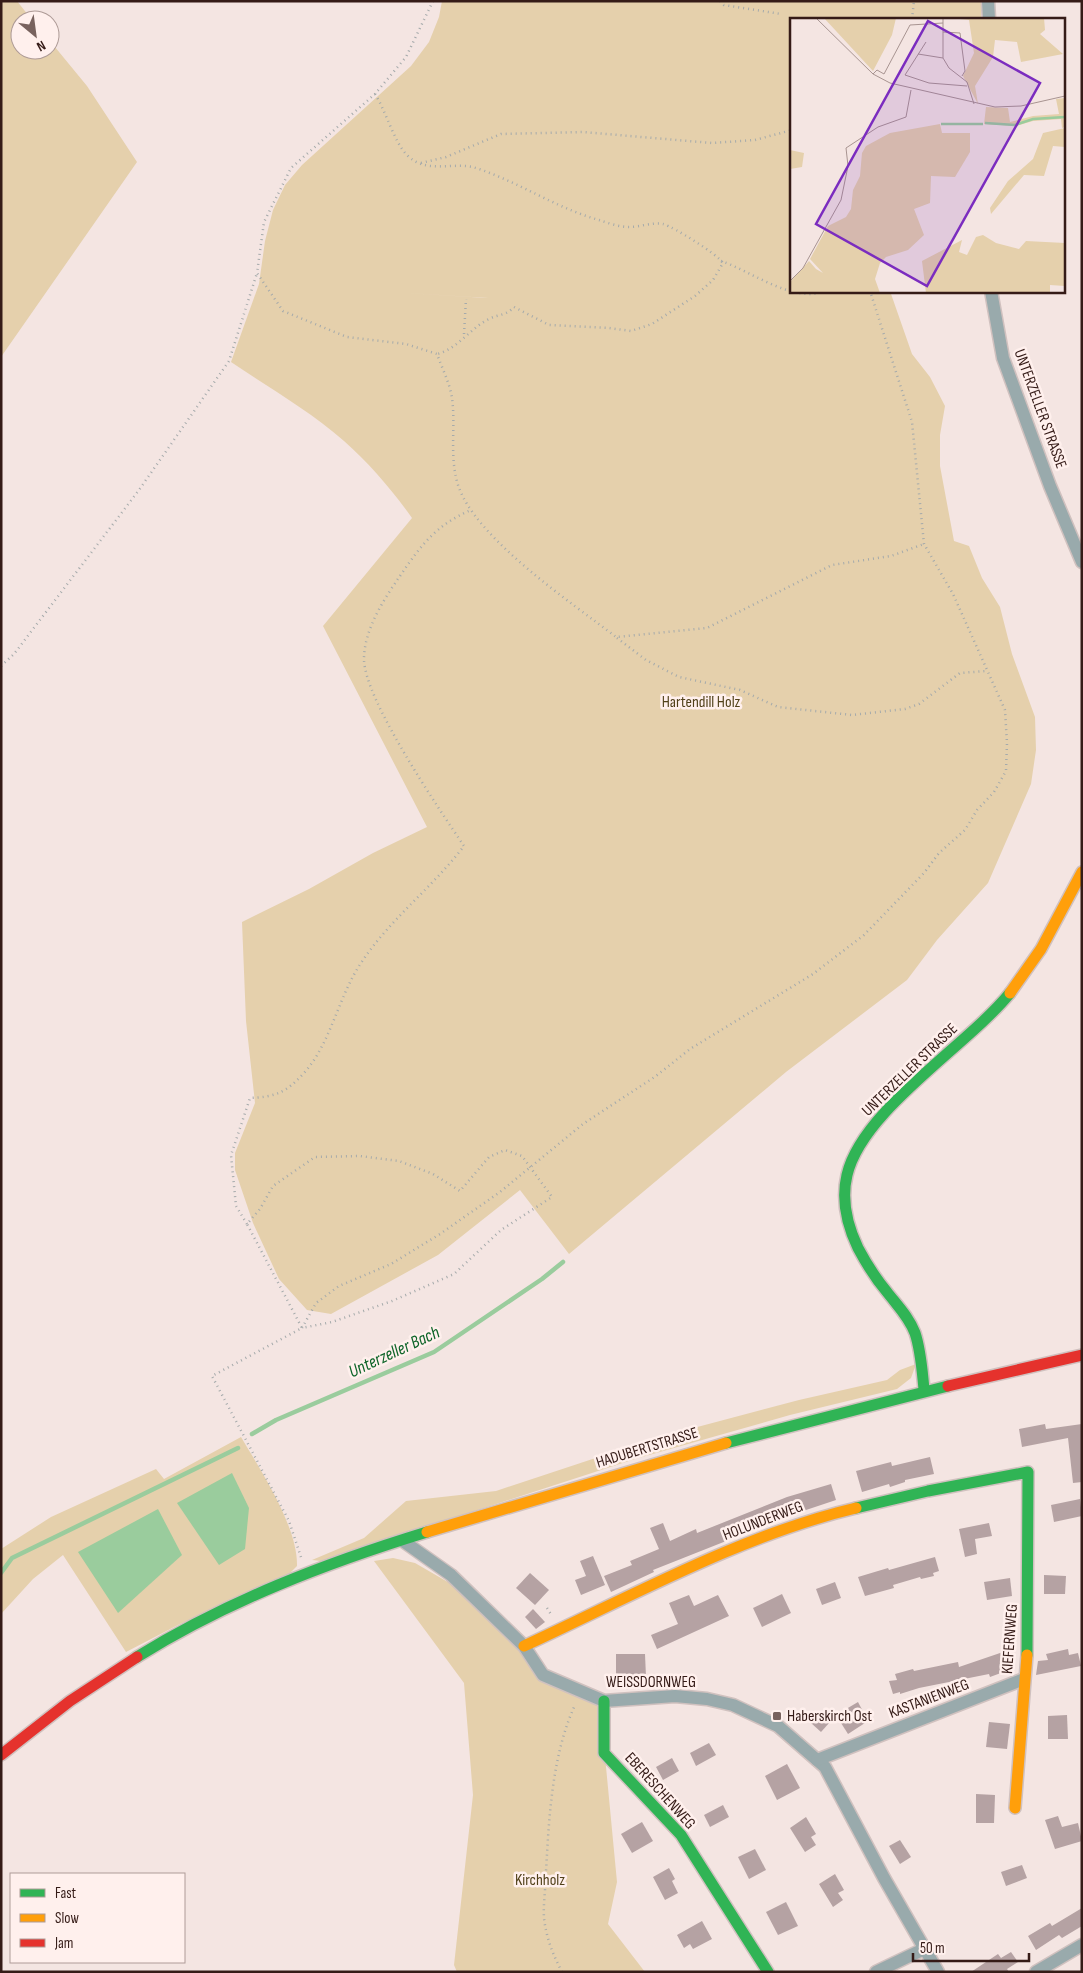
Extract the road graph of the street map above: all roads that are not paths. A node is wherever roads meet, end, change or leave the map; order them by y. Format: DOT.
graph roads {
  1 [pos="988,1"];
  2 [pos="989,18"];
  3 [pos="991,292"];
  4 [pos="1082,562"];
  5 [pos="1082,872"];
  6 [pos="1082,1355"];
  7 [pos="924,1389"];
  8 [pos="1028,1472"];
  9 [pos="403,1541"];
  10 [pos="524,1646"];
  11 [pos="1024,1679"];
  12 [pos="604,1701"];
  13 [pos="1,1755"];
  14 [pos="817,1760"];
  15 [pos="1015,1808"];
  16 [pos="1082,1945"];
  17 [pos="924,1949"];
  18 [pos="768,1972"];
  19 [pos="876,1972"];
  20 [pos="938,1972"];
  21 [pos="1036,1972"];
  1 -- 2 [label="street"];
  3 -- 4 [label="street, UNTERZELLER STRASSE"];
  5 -- 7 [label="street, UNTERZELLER STRASSE"];
  6 -- 7 [label="street, HADUBERTSTRASSE"];
  7 -- 9 [label="street, HADUBERTSTRASSE"];
  8 -- 10 [label="street, HOLUNDERWEG"];
  8 -- 11 [label="street, KIEFERNWEG"];
  9 -- 10 [label="street, WEISSDORNWEG"];
  9 -- 13 [label="street, HADUBERTSTRASSE"];
  10 -- 12 [label="street, WEISSDORNWEG"];
  11 -- 14 [label="street, KASTANIENWEG"];
  11 -- 15 [label="street, KIEFERNWEG"];
  12 -- 14 [label="street, WEISSDORNWEG"];
  12 -- 18 [label="street, EBERESCHENWEG"];
  14 -- 17 [label="street, WEISSDORNWEG"];
  16 -- 21 [label="street"];
  17 -- 19 [label="street"];
  17 -- 20 [label="street, WEISSDORNWEG"];
}
